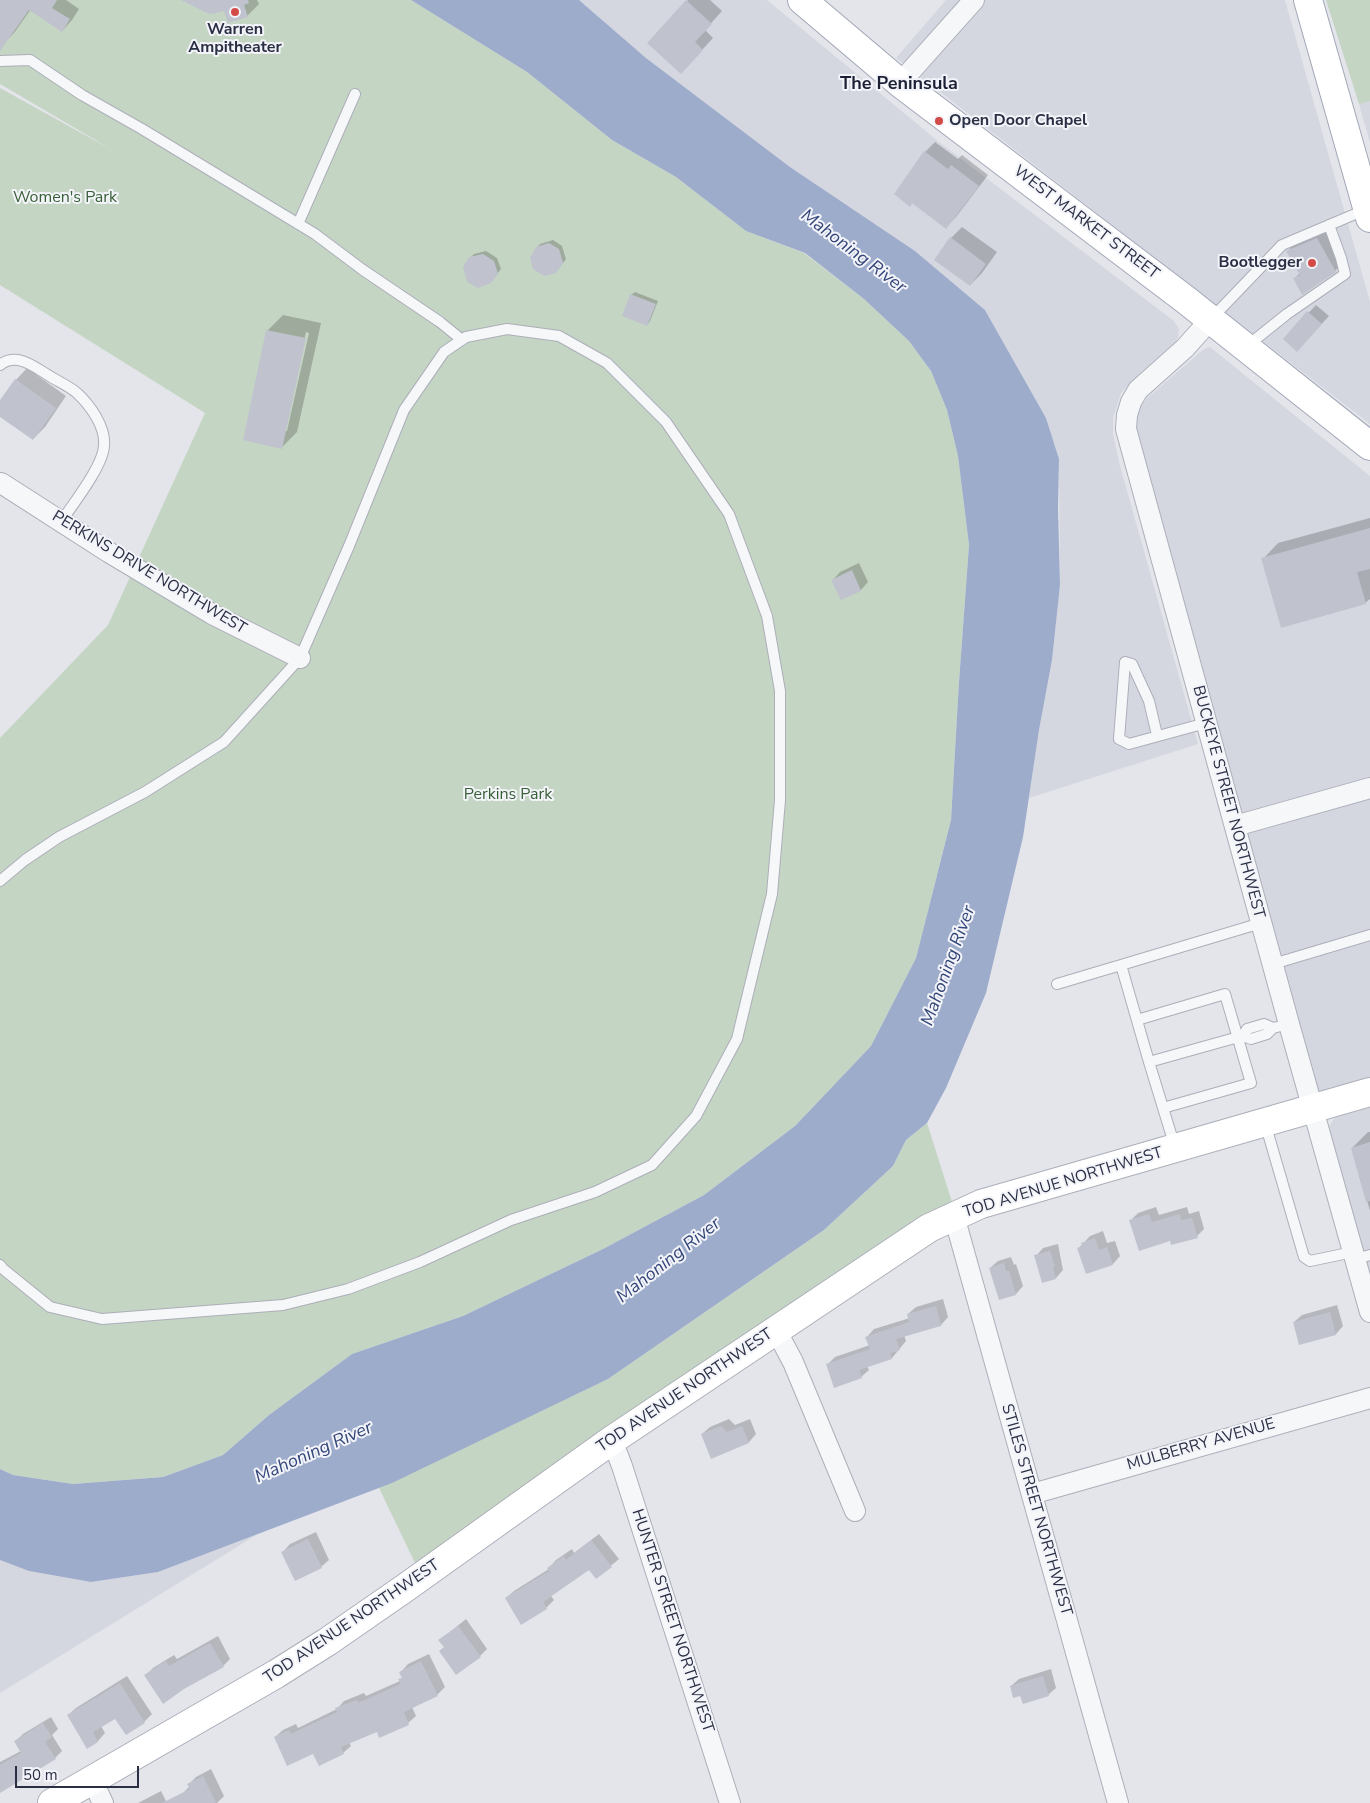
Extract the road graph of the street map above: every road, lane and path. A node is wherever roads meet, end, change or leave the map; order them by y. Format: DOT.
graph roads {
  1 [pos="802,0"];
  2 [pos="974,0"];
  3 [pos="1308,0"];
  4 [pos="0,61"];
  5 [pos="900,83"];
  6 [pos="355,94"];
  7 [pos="1369,213"];
  8 [pos="298,224"];
  9 [pos="1329,225"];
  10 [pos="1210,320"];
  11 [pos="462,340"];
  12 [pos="1246,347"];
  13 [pos="0,365"];
  14 [pos="1370,446"];
  15 [pos="0,485"];
  16 [pos="61,522"];
  17 [pos="300,658"];
  18 [pos="1206,723"];
  19 [pos="1157,735"];
  20 [pos="1370,788"];
  21 [pos="1235,826"];
  22 [pos="0,880"];
  23 [pos="1261,923"];
  24 [pos="1370,935"];
  25 [pos="1273,964"];
  26 [pos="1121,965"];
  27 [pos="1056,984"];
  28 [pos="1137,1020"];
  29 [pos="1281,1026"];
  30 [pos="1240,1036"];
  31 [pos="1149,1062"];
  32 [pos="1370,1092"];
  33 [pos="1163,1108"];
  34 [pos="1313,1108"];
  35 [pos="1265,1122"];
  36 [pos="1176,1148"];
  37 [pos="954,1216"];
  38 [pos="1360,1255"];
  39 [pos="0,1265"];
  40 [pos="1370,1311"];
  41 [pos="776,1330"];
  42 [pos="1370,1398"];
  43 [pos="612,1440"];
  44 [pos="1032,1494"];
  45 [pos="854,1511"];
  46 [pos="98,1792"];
  47 [pos="52,1803"];
  48 [pos="730,1803"];
  49 [pos="1118,1803"];
  1 -- 5 [label="main road, WEST MARKET STREET"];
  2 -- 5 [label="street"];
  3 -- 7 [label="main road"];
  4 -- 8 [label="lane"];
  5 -- 10 [label="main road, WEST MARKET STREET"];
  6 -- 8 [label="lane"];
  7 -- 9 [label="lane"];
  8 -- 11 [label="lane"];
  9 -- 10 [label="lane"];
  9 -- 12 [label="lane"];
  10 -- 12 [label="main road, WEST MARKET STREET"];
  10 -- 18 [label="street, BUCKEYE STREET NORTHWEST"];
  11 -- 17 [label="lane"];
  11 -- 39 [label="lane"];
  12 -- 14 [label="main road, WEST MARKET STREET"];
  13 -- 16 [label="lane"];
  15 -- 16 [label="street, PERKINS DRIVE NORTHWEST"];
  16 -- 17 [label="street, PERKINS DRIVE NORTHWEST"];
  17 -- 22 [label="lane"];
  18 -- 19 [label="lane"];
  18 -- 21 [label="street, BUCKEYE STREET NORTHWEST"];
  19 -- 19 [label="lane"];
  20 -- 21 [label="street"];
  21 -- 23 [label="street, BUCKEYE STREET NORTHWEST"];
  23 -- 25 [label="street, BUCKEYE STREET NORTHWEST"];
  23 -- 26 [label="lane"];
  24 -- 25 [label="lane"];
  25 -- 29 [label="street, BUCKEYE STREET NORTHWEST"];
  26 -- 27 [label="lane"];
  26 -- 28 [label="lane"];
  28 -- 30 [label="lane"];
  28 -- 31 [label="lane"];
  29 -- 30 [label="lane"];
  29 -- 34 [label="street, BUCKEYE STREET NORTHWEST"];
  30 -- 31 [label="lane"];
  30 -- 33 [label="lane"];
  31 -- 33 [label="lane"];
  32 -- 34 [label="main road, TOD AVENUE NORTHWEST"];
  33 -- 36 [label="lane"];
  34 -- 35 [label="main road, TOD AVENUE NORTHWEST"];
  34 -- 38 [label="street, BUCKEYE STREET NORTHWEST"];
  35 -- 36 [label="main road, TOD AVENUE NORTHWEST"];
  35 -- 38 [label="lane"];
  36 -- 37 [label="main road, TOD AVENUE NORTHWEST"];
  37 -- 41 [label="main road, TOD AVENUE NORTHWEST"];
  37 -- 44 [label="street, STILES STREET NORTHWEST"];
  38 -- 40 [label="street, BUCKEYE STREET NORTHWEST"];
  41 -- 43 [label="main road, TOD AVENUE NORTHWEST"];
  41 -- 45 [label="street"];
  42 -- 44 [label="street, MULBERRY AVENUE"];
  43 -- 46 [label="main road, TOD AVENUE NORTHWEST"];
  43 -- 48 [label="street, HUNTER STREET NORTHWEST"];
  44 -- 49 [label="street, STILES STREET NORTHWEST"];
  46 -- 47 [label="main road, TOD AVENUE NORTHWEST"];
}
